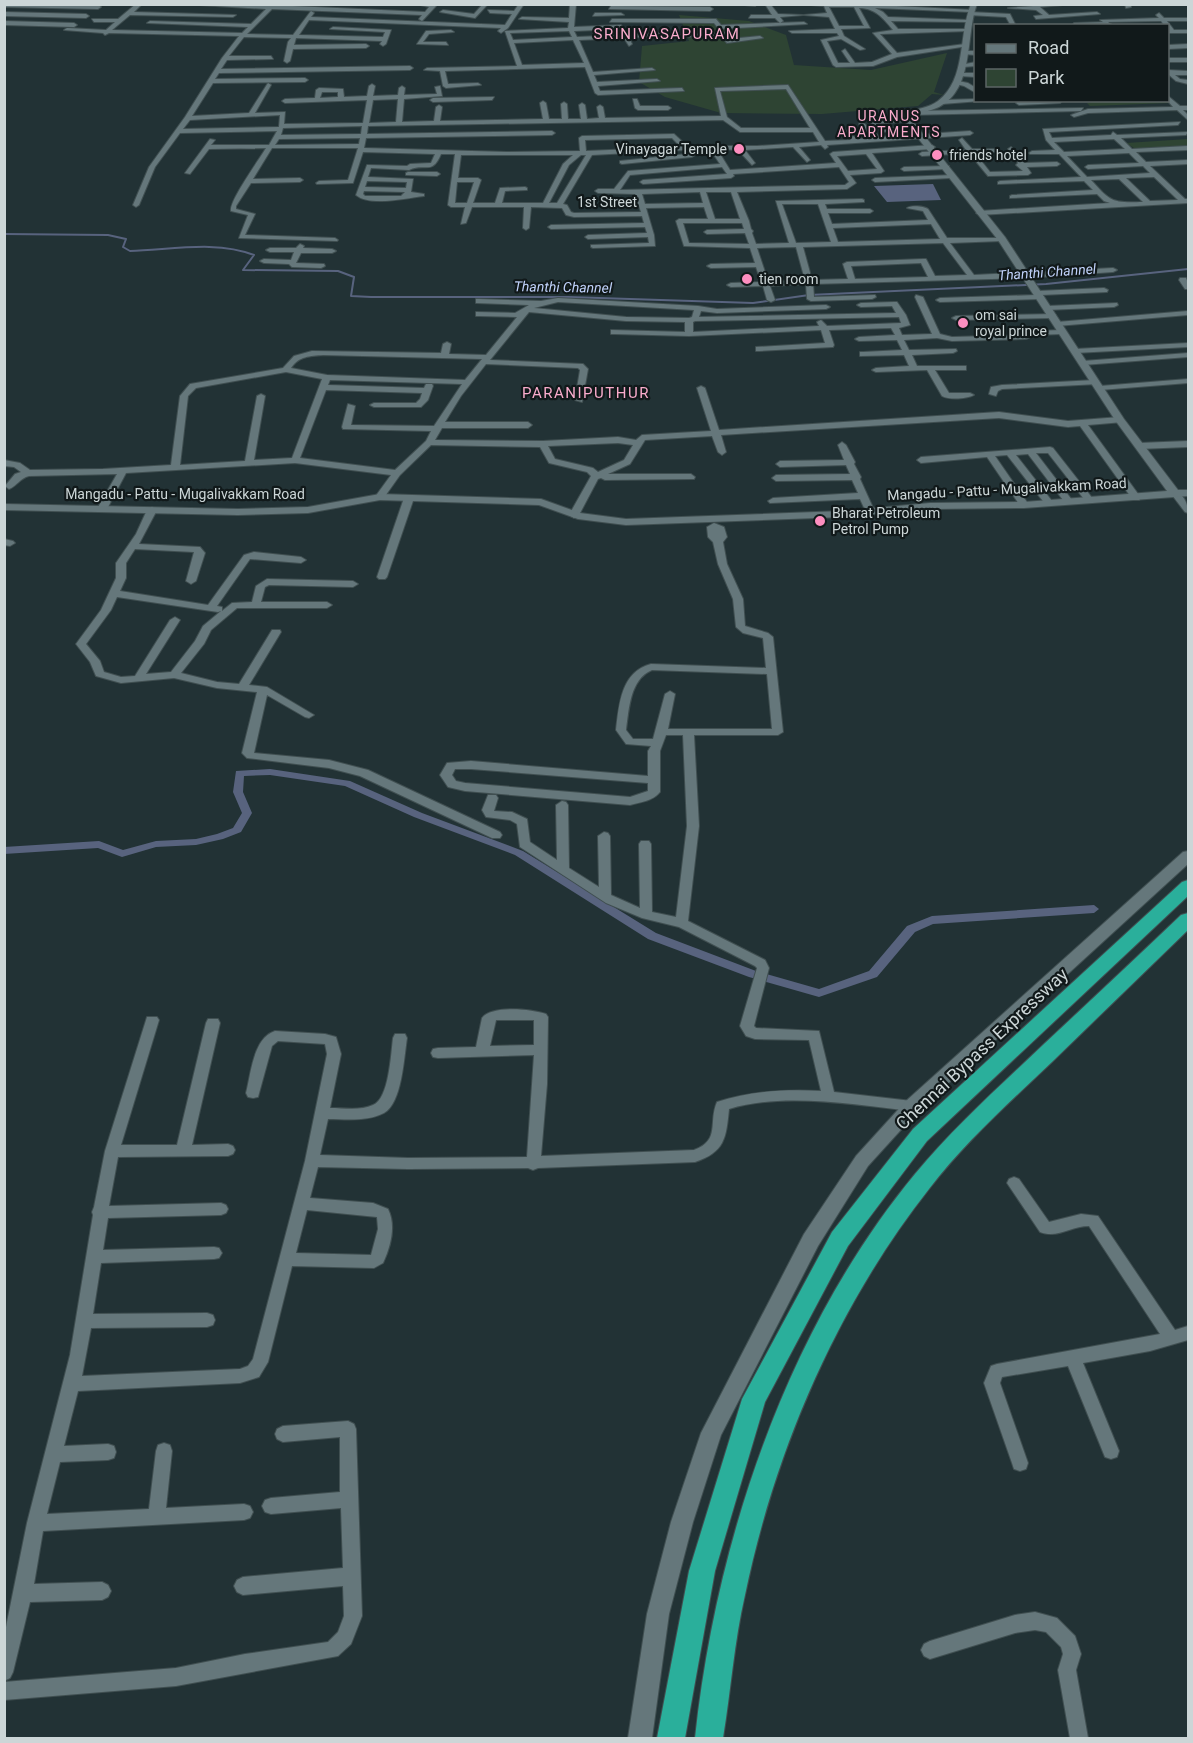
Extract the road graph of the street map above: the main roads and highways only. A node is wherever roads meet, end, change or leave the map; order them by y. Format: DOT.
graph roads {
  1 [pos="1188,886"];
  2 [pos="1188,920"];
  3 [pos="671,1738"];
  4 [pos="709,1738"];
  1 -- 3 [label="highway, Chennai Bypass Expressway"];
  2 -- 4 [label="highway"];
}
